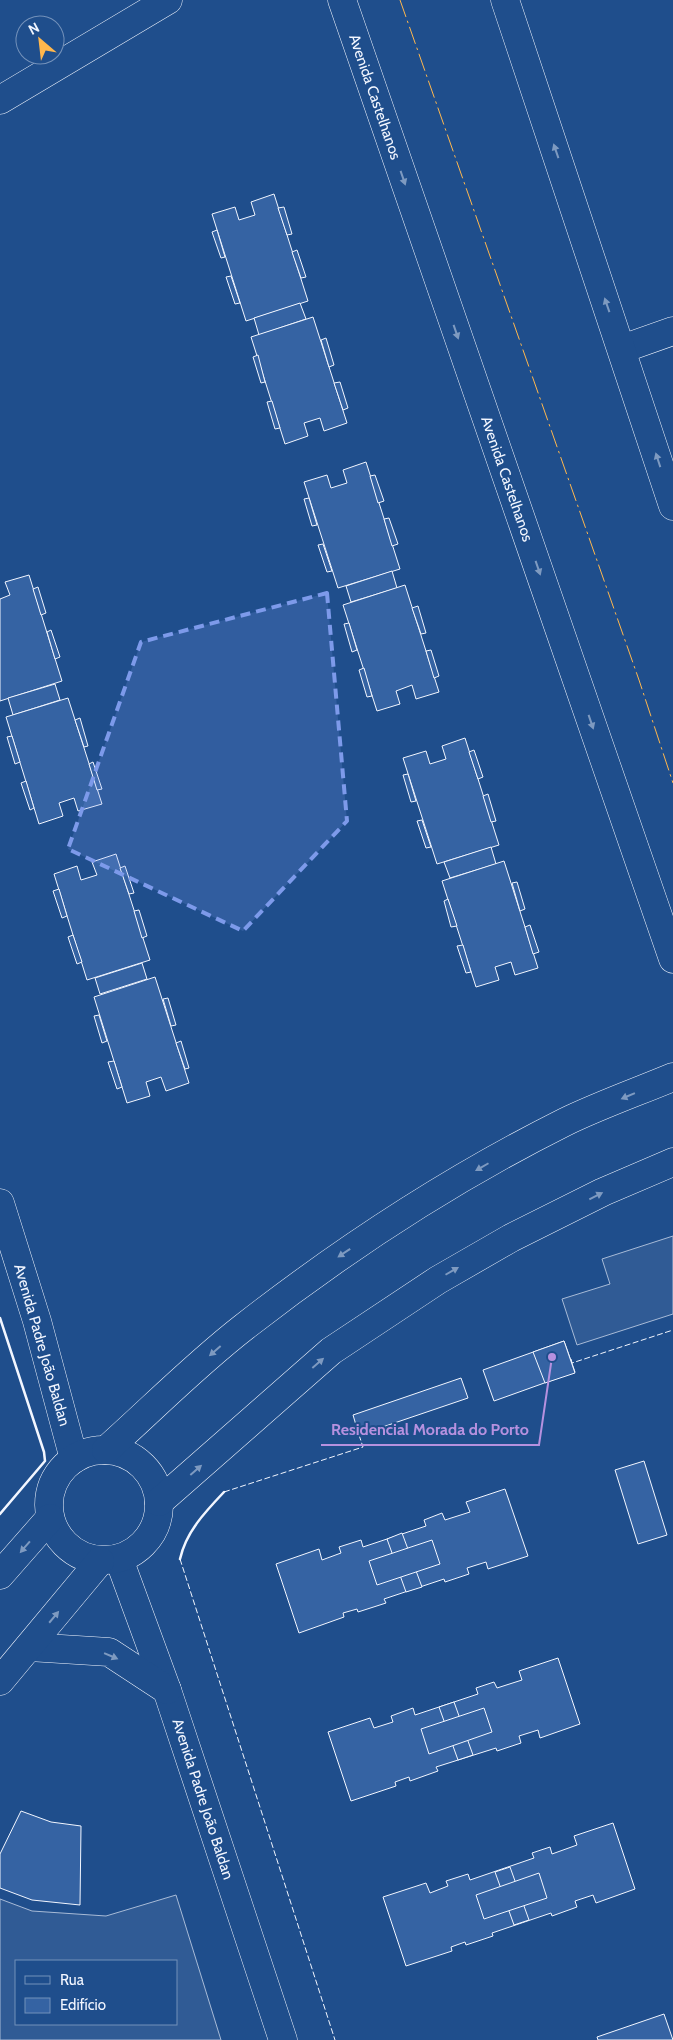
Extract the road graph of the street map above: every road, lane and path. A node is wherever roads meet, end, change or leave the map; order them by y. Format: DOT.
graph roads {
  1 [pos="168,0"];
  2 [pos="342,0"];
  3 [pos="505,0"];
  4 [pos="0,100"];
  5 [pos="673,331"];
  6 [pos="622,349"];
  7 [pos="673,506"];
  8 [pos="673,959"];
  9 [pos="673,1077"];
  10 [pos="673,1162"];
  11 [pos="0,1203"];
  12 [pos="106,1450"];
  13 [pos="74,1459"];
  14 [pos="159,1502"];
  15 [pos="50,1518"];
  16 [pos="110,1560"];
  17 [pos="0,1575"];
  18 [pos="29,1647"];
  19 [pos="0,1681"];
  20 [pos="167,1690"];
  21 [pos="283,2040"];
  1 -- 4 [label="street"];
  2 -- 8 [label="street, Avenida Castelhanos, one-way"];
  6 -- 3 [label="street, one-way"];
  5 -- 6 [label="street"];
  7 -- 6 [label="street, one-way"];
  9 -- 12 [label="street, one-way"];
  14 -- 10 [label="street, one-way"];
  11 -- 13 [label="street, Avenida Padre João Baldan"];
  12 -- 13 [label="street"];
  12 -- 14 [label="street"];
  13 -- 15 [label="street"];
  14 -- 16 [label="street"];
  15 -- 16 [label="street"];
  15 -- 17 [label="street, one-way"];
  18 -- 16 [label="street, one-way"];
  16 -- 20 [label="street, Avenida Padre João Baldan"];
  18 -- 19 [label="street"];
  18 -- 20 [label="street, one-way"];
  20 -- 21 [label="street, Avenida Padre João Baldan"];
}
